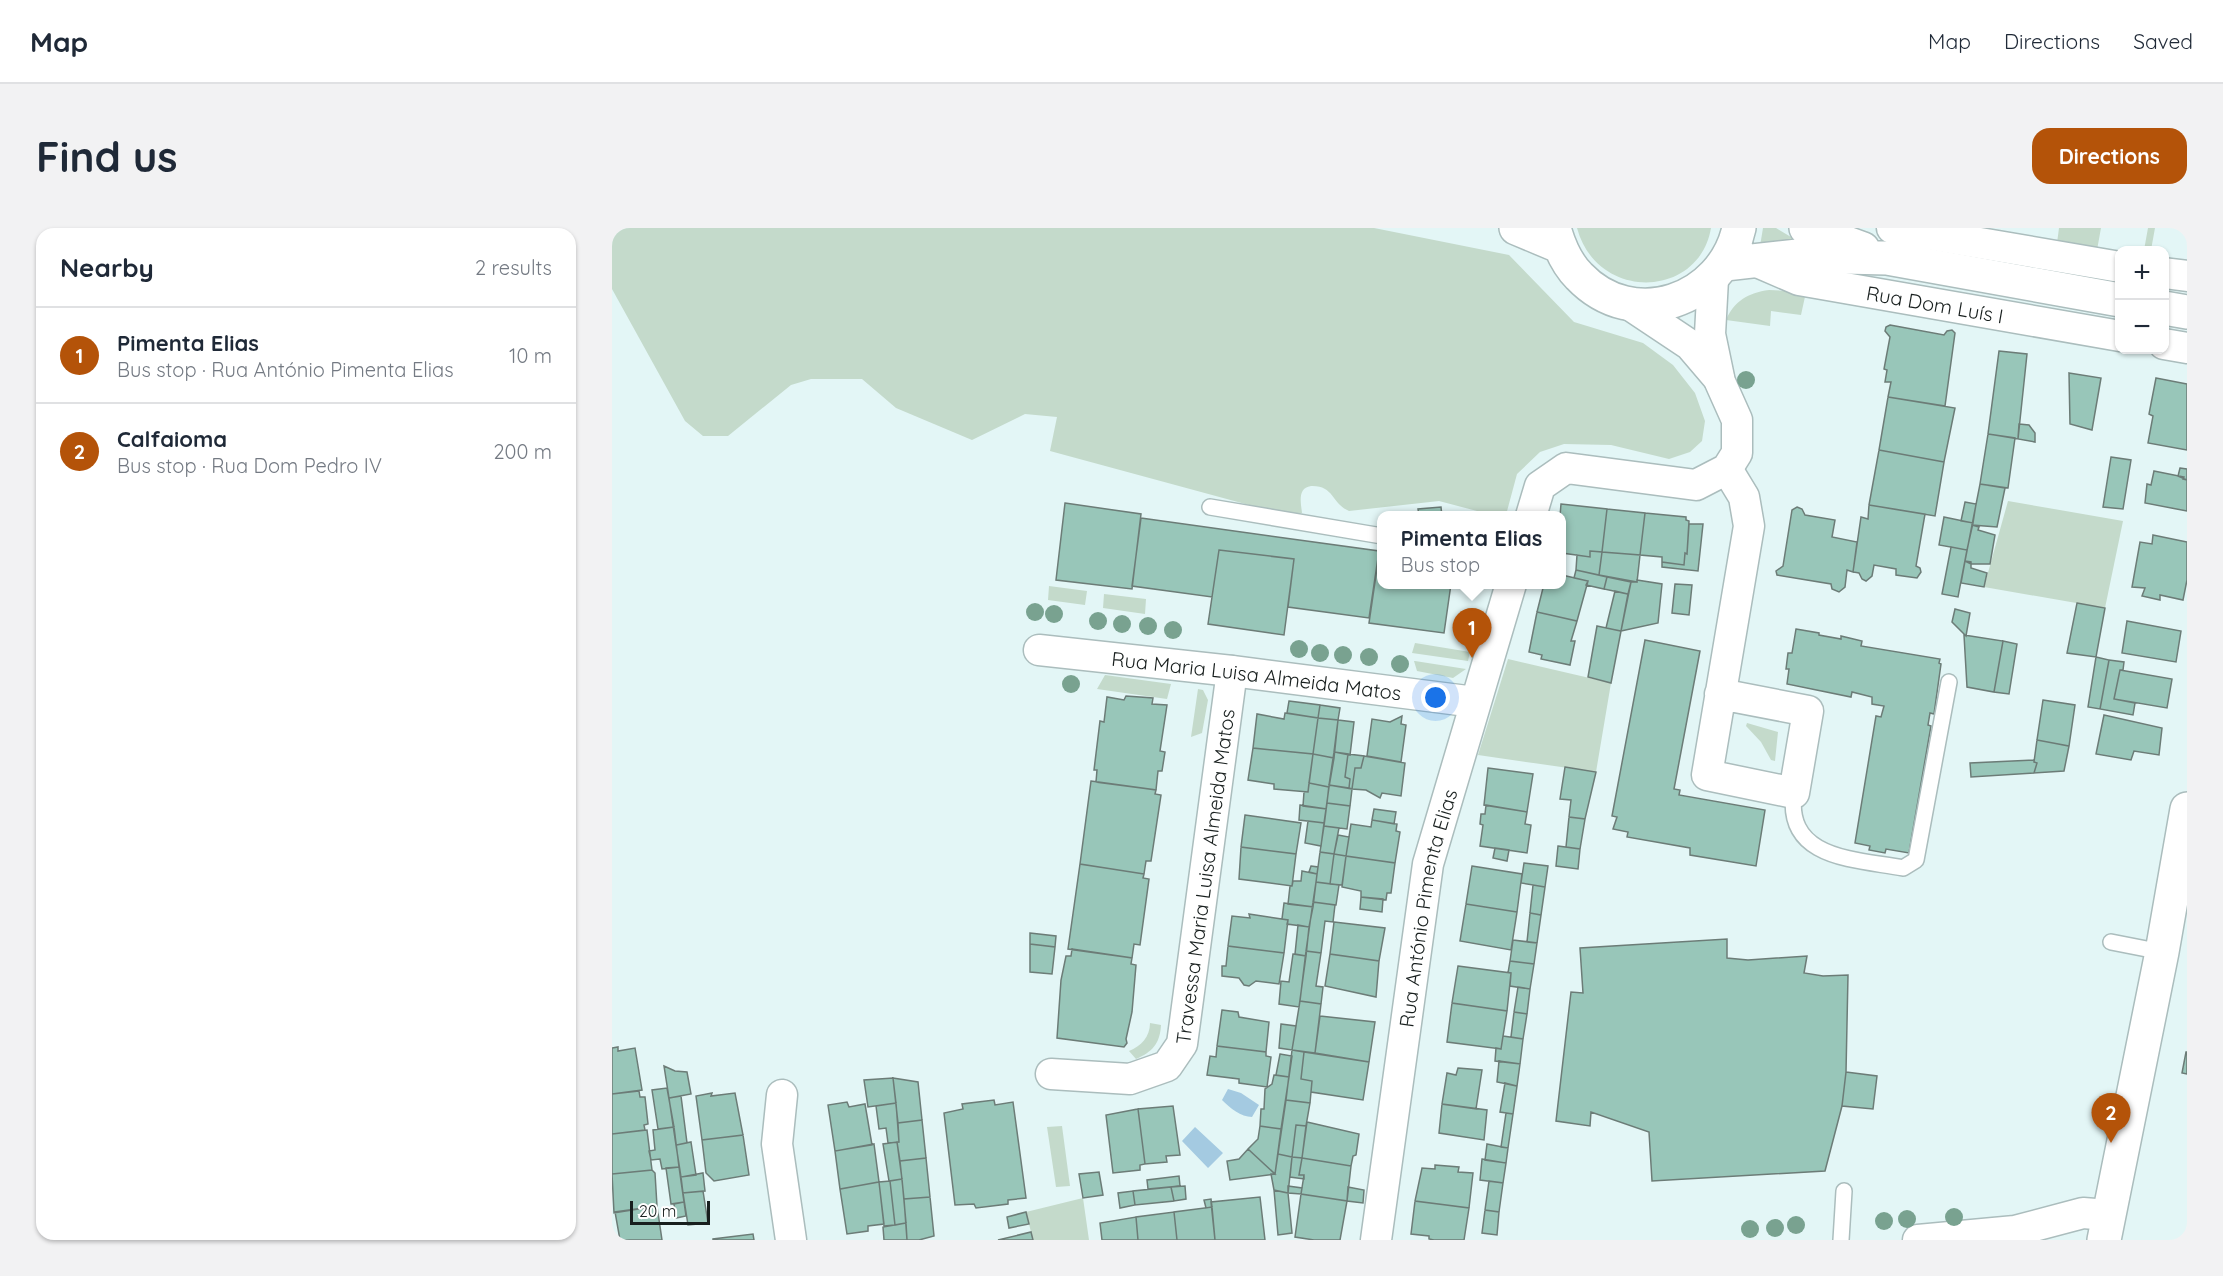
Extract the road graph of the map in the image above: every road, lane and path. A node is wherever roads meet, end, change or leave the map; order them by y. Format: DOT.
graph roads {
  1 [pos="1516,228"];
  2 [pos="1739,228"];
  3 [pos="1806,228"];
  4 [pos="1556,237"];
  5 [pos="1889,243"];
  6 [pos="2115,266"];
  7 [pos="1731,268"];
  8 [pos="2169,274"];
  9 [pos="2187,276"];
  10 [pos="2115,299"];
  11 [pos="1627,303"];
  12 [pos="2169,309"];
  13 [pos="2187,312"];
  14 [pos="2115,335"];
  15 [pos="2169,345"];
  16 [pos="2187,348"];
  17 [pos="1720,382"];
  18 [pos="1727,469"];
  19 [pos="1210,507"];
  20 [pos="1532,511"];
  21 [pos="1377,535"];
  22 [pos="1510,589"];
  23 [pos="1039,650"];
  24 [pos="1232,671"];
  25 [pos="1949,682"];
  26 [pos="1720,694"];
  27 [pos="1474,702"];
  28 [pos="1794,793"];
  29 [pos="2187,809"];
  30 [pos="2111,942"];
  31 [pos="2162,952"];
  32 [pos="1051,1074"];
  33 [pos="782,1095"];
  34 [pos="1844,1191"];
  35 [pos="2106,1228"];
  36 [pos="2027,1236"];
  37 [pos="791,1240"];
  38 [pos="1376,1240"];
  39 [pos="1842,1240"];
  40 [pos="1934,1240"];
  1 -- 4 [label="main road, Rua Dom Luís I"];
  2 -- 7 [label="main road"];
  3 -- 5 [label="main road, Rua Dom Luís I"];
  4 -- 11 [label="main road, Rua Dom Luís I"];
  5 -- 6 [label="street, Rua Dom Luís I"];
  5 -- 7 [label="main road, Rua Dom Luís I"];
  5 -- 10 [label="main road, Rua Dom Luís I"];
  7 -- 11 [label="main road, Rua Dom Luís I"];
  7 -- 14 [label="street, Rua Dom Luís I"];
  7 -- 17 [label="street"];
  8 -- 9 [label="street"];
  11 -- 17 [label="street"];
  12 -- 13 [label="main road"];
  15 -- 16 [label="street"];
  17 -- 18 [label="street"];
  18 -- 20 [label="street"];
  18 -- 26 [label="street"];
  19 -- 21 [label="lane"];
  22 -- 27 [label="street, Rua António Pimenta Elias"];
  23 -- 24 [label="street, Rua Maria Luisa Almeida Matos"];
  24 -- 27 [label="street, Rua Maria Luisa Almeida Matos"];
  24 -- 32 [label="street, Travessa Maria Luisa Almeida Matos"];
  25 -- 28 [label="lane"];
  26 -- 28 [label="street"];
  26 -- 28 [label="street"];
  27 -- 38 [label="street, Rua António Pimenta Elias"];
  29 -- 31 [label="main road"];
  30 -- 31 [label="lane"];
  31 -- 35 [label="main road"];
  33 -- 37 [label="street"];
  34 -- 39 [label="lane"];
  35 -- 36 [label="street"];
  36 -- 40 [label="street"];
}
